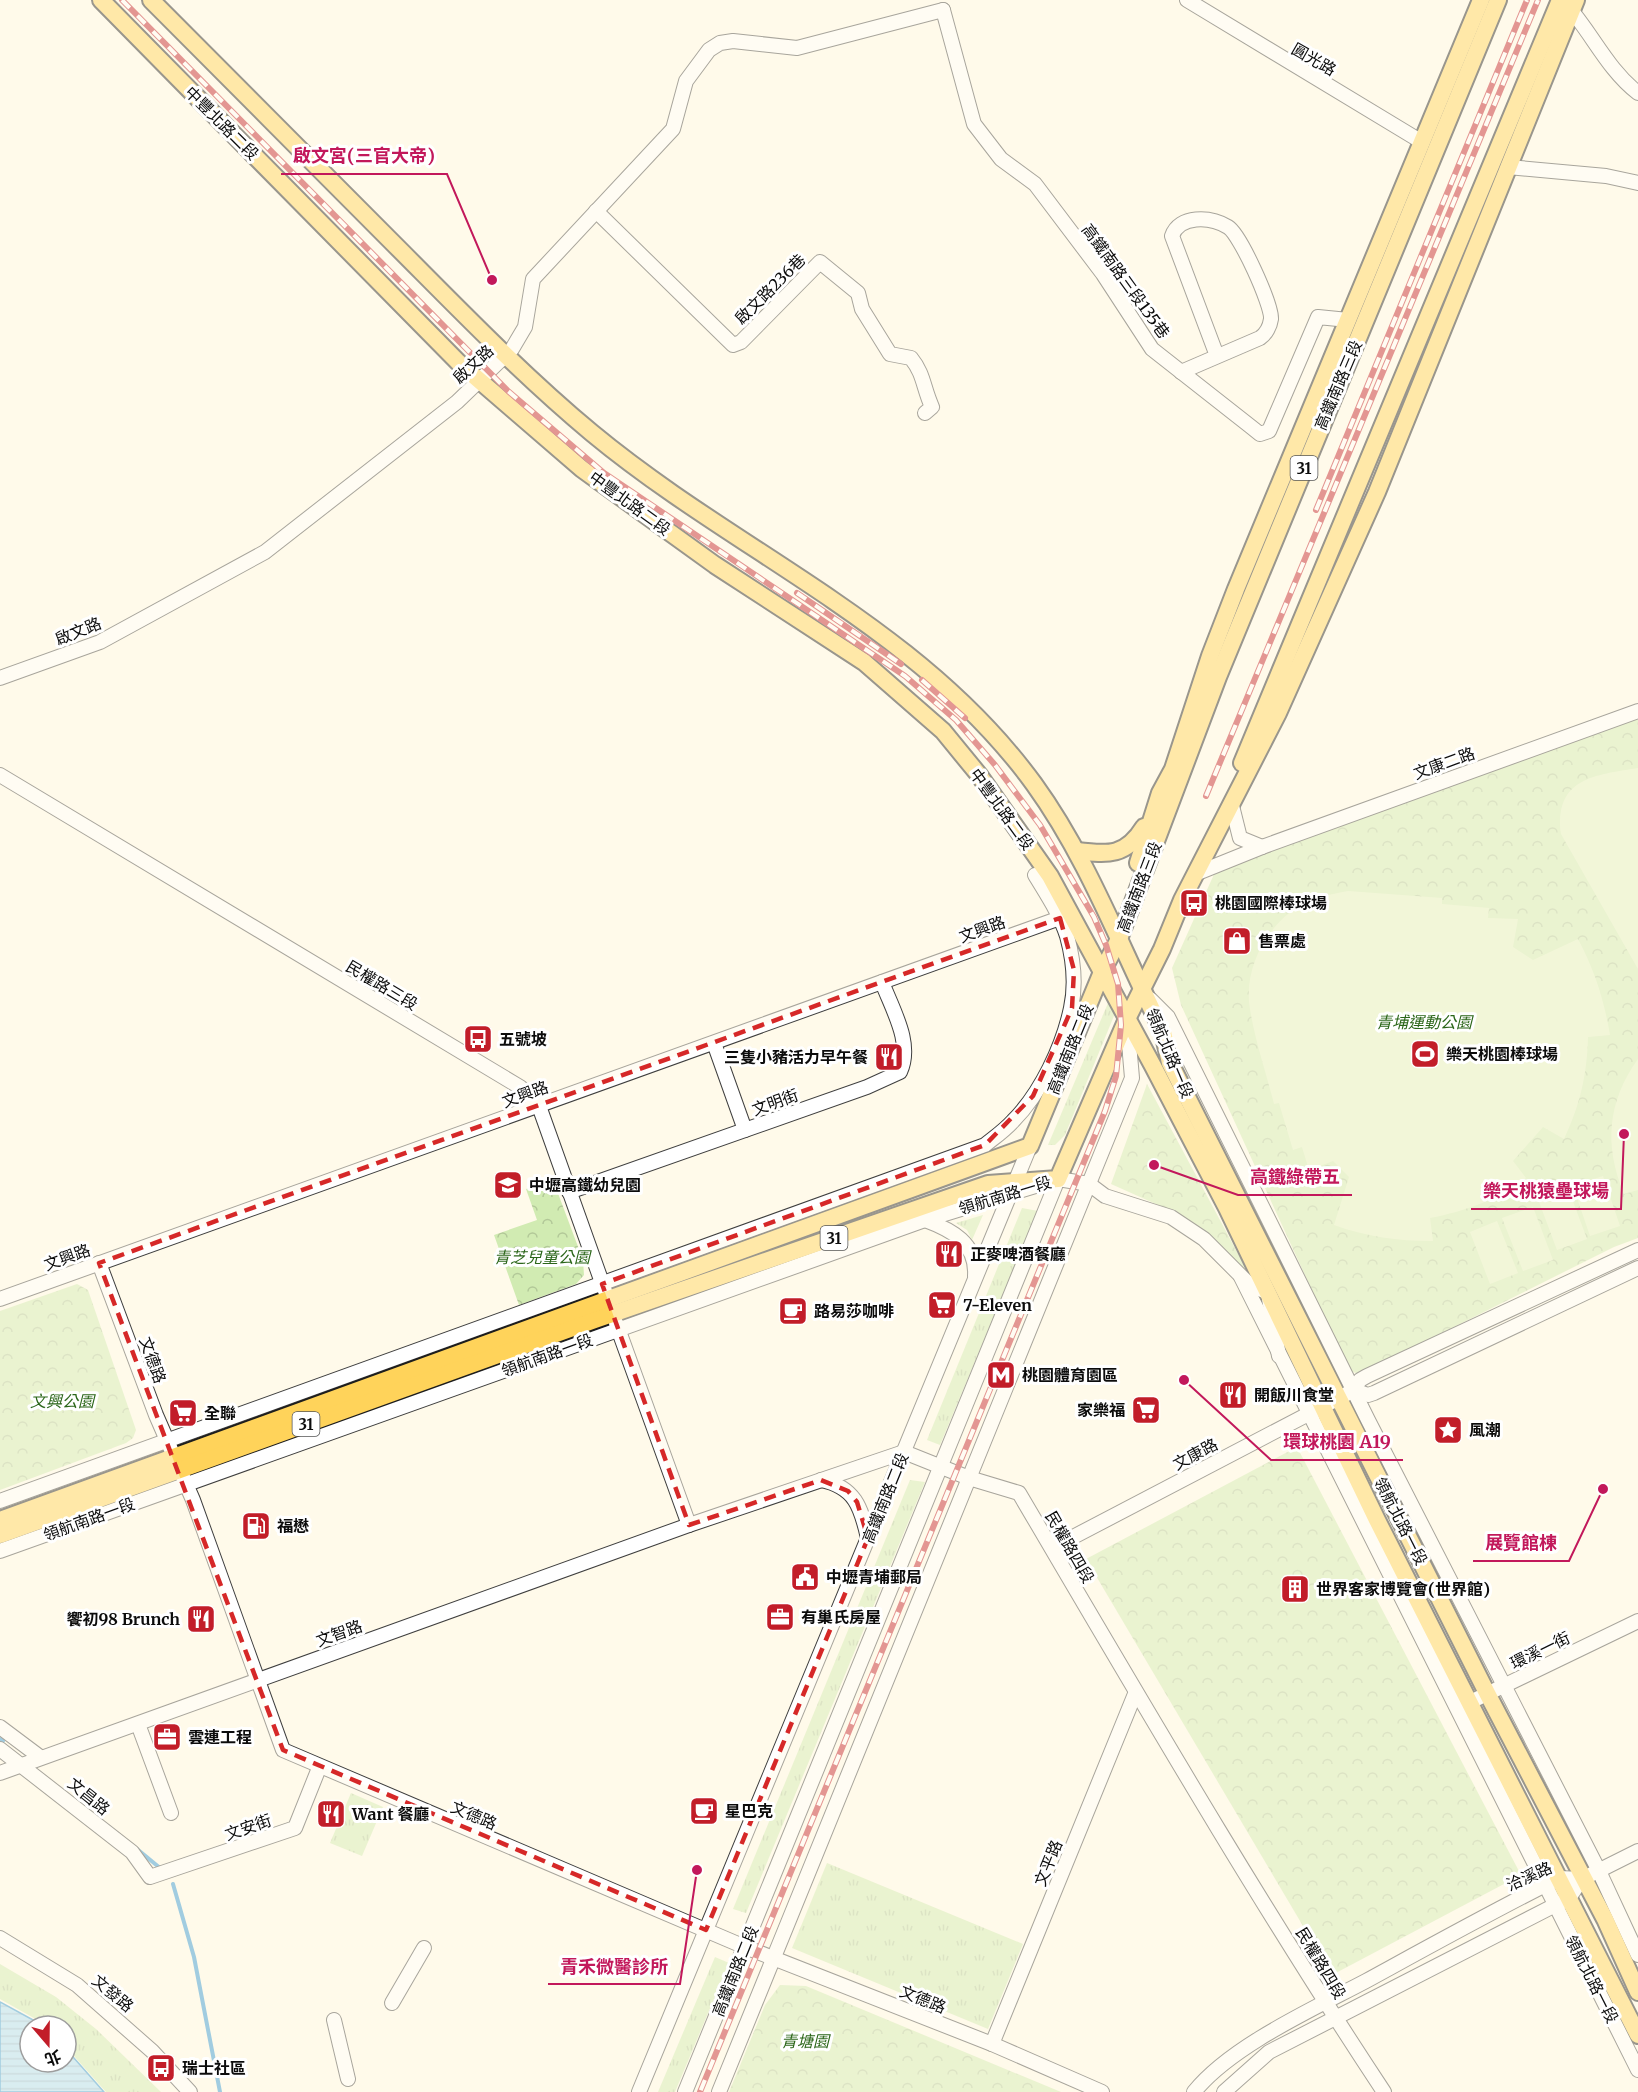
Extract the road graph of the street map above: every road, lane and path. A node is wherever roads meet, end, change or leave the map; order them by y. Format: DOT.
graph roads {
  1 [pos="101,0"];
  2 [pos="151,0"];
  3 [pos="1481,0"];
  4 [pos="1498,0"];
  5 [pos="1190,1"];
  6 [pos="1567,3"];
  7 [pos="945,5"];
  8 [pos="1638,93"];
  9 [pos="1422,142"];
  10 [pos="1508,166"];
  11 [pos="1638,183"];
  12 [pos="596,211"];
  13 [pos="1386,269"];
  14 [pos="1464,273"];
  15 [pos="1348,320"];
  16 [pos="1419,343"];
  17 [pos="1217,356"];
  18 [pos="506,357"];
  19 [pos="1181,372"];
  20 [pos="480,379"];
  21 [pos="925,413"];
  22 [pos="0,678"];
  23 [pos="1638,711"];
  24 [pos="1173,769"];
  25 [pos="0,775"];
  26 [pos="1160,793"];
  27 [pos="1232,806"];
  28 [pos="1262,847"];
  29 [pos="1077,851"];
  30 [pos="1151,858"];
  31 [pos="1195,874"];
  32 [pos="1035,875"];
  33 [pos="1060,918"];
  34 [pos="1119,939"];
  35 [pos="1102,972"];
  36 [pos="882,982"];
  37 [pos="1142,989"];
  38 [pos="1127,1019"];
  39 [pos="714,1044"];
  40 [pos="539,1106"];
  41 [pos="745,1130"];
  42 [pos="1030,1146"];
  43 [pos="973,1167"];
  44 [pos="909,1173"];
  45 [pos="1058,1179"];
  46 [pos="1089,1184"];
  47 [pos="1013,1188"];
  48 [pos="569,1192"];
  49 [pos="926,1220"];
  50 [pos="1638,1250"];
  51 [pos="1621,1257"];
  52 [pos="99,1263"];
  53 [pos="1638,1267"];
  54 [pos="1240,1275"];
  55 [pos="974,1282"];
  56 [pos="1268,1293"];
  57 [pos="0,1299"];
  58 [pos="610,1307"];
  59 [pos="1279,1356"];
  60 [pos="1347,1394"];
  61 [pos="1315,1409"];
  62 [pos="904,1452"];
  63 [pos="177,1463"];
  64 [pos="941,1465"];
  65 [pos="969,1478"];
  66 [pos="820,1480"];
  67 [pos="0,1501"];
  68 [pos="0,1520"];
  69 [pos="689,1525"];
  70 [pos="0,1535"];
  71 [pos="868,1538"];
  72 [pos="1052,1548"];
  73 [pos="0,1551"];
  74 [pos="1638,1621"];
  75 [pos="259,1680"];
  76 [pos="1503,1686"];
  77 [pos="1487,1693"];
  78 [pos="1135,1694"];
  79 [pos="1463,1706"];
  80 [pos="138,1724"];
  81 [pos="0,1727"];
  82 [pos="0,1749"];
  83 [pos="40,1757"];
  84 [pos="23,1765"];
  85 [pos="319,1768"];
  86 [pos="0,1773"];
  87 [pos="171,1813"];
  88 [pos="1638,1851"];
  89 [pos="1598,1869"];
  90 [pos="150,1877"];
  91 [pos="1582,1879"];
  92 [pos="1552,1882"];
  93 [pos="1562,1902"];
  94 [pos="706,1930"];
  95 [pos="0,1938"];
  96 [pos="745,1947"];
  97 [pos="424,1948"];
  98 [pos="1638,1955"];
  99 [pos="774,1957"];
  100 [pos="1638,1992"];
  101 [pos="1326,2002"];
  102 [pos="393,2003"];
  103 [pos="1335,2018"];
  104 [pos="334,2020"];
  105 [pos="1638,2035"];
  106 [pos="992,2044"];
  107 [pos="1638,2070"];
  108 [pos="348,2079"];
  109 [pos="190,2092"];
  110 [pos="639,2092"];
  111 [pos="686,2092"];
  112 [pos="719,2092"];
  113 [pos="1102,2092"];
  114 [pos="1194,2092"];
  115 [pos="1224,2092"];
  116 [pos="1384,2092"];
  1 -- 20 [label="main road, 中豐北路二段"];
  2 -- 18 [label="main road, 中豐北路二段"];
  3 -- 9 [label="main road, 高鐵南路三段 / 31"];
  4 -- 13 [label="main road, 高鐵南路三段 / 31"];
  5 -- 9 [label="street, 圓光路"];
  6 -- 8 [label="street"];
  6 -- 10 [label="main road"];
  6 -- 16 [label="main road"];
  7 -- 12 [label="street, 啟文路"];
  7 -- 19 [label="street, 高鐵南路三段135巷"];
  9 -- 15 [label="main road, 高鐵南路三段 / 31"];
  10 -- 11 [label="street"];
  10 -- 14 [label="main road"];
  12 -- 18 [label="street, 啟文路"];
  12 -- 21 [label="street, 啟文路236巷"];
  13 -- 15 [label="main road"];
  13 -- 30 [label="main road, 高鐵南路三段 / 31"];
  14 -- 16 [label="main road"];
  14 -- 27 [label="main road"];
  15 -- 19 [label="street, 高鐵南路三段135巷"];
  15 -- 24 [label="main road, 高鐵南路三段 / 31"];
  16 -- 31 [label="main road"];
  17 -- 17 [label="street"];
  17 -- 19 [label="street"];
  18 -- 20 [label="street, 啟文路"];
  18 -- 29 [label="main road, 中豐北路二段"];
  20 -- 22 [label="street, 啟文路"];
  20 -- 35 [label="main road, 中豐北路二段"];
  23 -- 28 [label="street, 文康二路"];
  24 -- 26 [label="main road, 高鐵南路三段 / 31"];
  24 -- 30 [label="main road"];
  25 -- 40 [label="street, 民權路三段"];
  26 -- 29 [label="main road"];
  26 -- 34 [label="main road, 高鐵南路三段 / 31"];
  27 -- 28 [label="street"];
  27 -- 31 [label="main road"];
  28 -- 31 [label="street, 文康二路"];
  29 -- 34 [label="main road, 中豐北路二段"];
  30 -- 34 [label="main road, 高鐵南路三段 / 31"];
  31 -- 37 [label="main road"];
  32 -- 33 [label="street, 高鐵南路二段"];
  33 -- 36 [label="street, 文興路"];
  33 -- 44 [label="street, 高鐵南路二段"];
  34 -- 35 [label="main road, 高鐵南路二段 / 31"];
  34 -- 37 [label="main road, 中豐北路二段"];
  35 -- 38 [label="main road, 中豐北路二段"];
  35 -- 42 [label="main road, 高鐵南路二段 / 31"];
  36 -- 39 [label="street, 文興路"];
  36 -- 41 [label="street, 文明街"];
  37 -- 38 [label="main road, 高鐵南路二段"];
  37 -- 60 [label="main road, 領航北路一段"];
  38 -- 45 [label="main road, 高鐵南路二段"];
  38 -- 46 [label="street, 高鐵南路二段"];
  38 -- 56 [label="main road, 領航北路一段"];
  39 -- 40 [label="street, 文興路"];
  39 -- 41 [label="street"];
  40 -- 48 [label="street, 民權路三段"];
  40 -- 52 [label="street, 文興路"];
  41 -- 48 [label="street, 文明街"];
  42 -- 43 [label="main road, 31"];
  42 -- 47 [label="street, 高鐵南路二段"];
  43 -- 44 [label="street, 31"];
  43 -- 58 [label="main road, 領航南路一段 / 31"];
  44 -- 58 [label="street, 領航南路一段 / 31"];
  45 -- 46 [label="street"];
  45 -- 47 [label="main road, 領航南路一段 / 31"];
  45 -- 64 [label="street, 高鐵南路二段"];
  46 -- 54 [label="street"];
  46 -- 65 [label="street, 高鐵南路二段"];
  47 -- 49 [label="street, 領航南路一段 / 31"];
  47 -- 55 [label="street, 高鐵南路二段"];
  47 -- 58 [label="main road, 領航南路一段 / 31"];
  48 -- 58 [label="street, 民權路三段"];
  49 -- 55 [label="street"];
  49 -- 58 [label="street, 領航南路一段 / 31"];
  50 -- 51 [label="street, 文康路"];
  51 -- 53 [label="street, 文康路"];
  51 -- 60 [label="street, 文康路"];
  52 -- 57 [label="street, 文興路"];
  52 -- 63 [label="street, 文德路"];
  53 -- 60 [label="street, 文康路"];
  54 -- 56 [label="street"];
  54 -- 59 [label="street, 領航北路一段"];
  55 -- 62 [label="street, 高鐵南路二段"];
  56 -- 59 [label="street"];
  56 -- 61 [label="main road, 領航北路一段"];
  58 -- 63 [label="main road, 領航南路一段 / 31"];
  58 -- 63 [label="street, 領航南路一段 / 31"];
  58 -- 69 [label="street"];
  59 -- 61 [label="street, 領航北路一段"];
  60 -- 61 [label="street, 文康路"];
  60 -- 76 [label="street, 領航北路一段"];
  60 -- 77 [label="main road, 領航北路一段"];
  61 -- 72 [label="street, 文康路"];
  61 -- 79 [label="main road, 領航北路一段"];
  62 -- 64 [label="street, 民權路四段"];
  62 -- 66 [label="street"];
  62 -- 71 [label="street, 高鐵南路二段"];
  63 -- 67 [label="street, 領航南路一段 / 31"];
  63 -- 68 [label="main road, 領航南路一段 / 31"];
  63 -- 70 [label="main road, 領航南路一段 / 31"];
  63 -- 73 [label="street, 領航南路一段 / 31"];
  63 -- 75 [label="street, 文德路"];
  64 -- 65 [label="street, 民權路四段"];
  64 -- 96 [label="street, 高鐵南路二段"];
  65 -- 72 [label="street, 民權路四段"];
  65 -- 99 [label="street, 高鐵南路二段"];
  66 -- 69 [label="street"];
  66 -- 71 [label="street"];
  69 -- 75 [label="street, 文智路"];
  71 -- 94 [label="street, 高鐵南路二段"];
  72 -- 78 [label="street, 民權路四段"];
  74 -- 76 [label="street, 環溪一街"];
  75 -- 80 [label="street, 文智路"];
  75 -- 85 [label="street, 文德路"];
  76 -- 77 [label="street, 環溪一街"];
  76 -- 89 [label="street, 領航北路一段"];
  77 -- 79 [label="street, 環溪一街"];
  77 -- 91 [label="main road, 領航北路一段"];
  78 -- 101 [label="street, 民權路四段"];
  78 -- 106 [label="street, 文平路"];
  79 -- 92 [label="main road, 領航北路一段"];
  80 -- 83 [label="street, 文智路"];
  80 -- 87 [label="street"];
  81 -- 83 [label="street"];
  82 -- 84 [label="street, 文昌路"];
  83 -- 84 [label="street, 文智路"];
  84 -- 86 [label="street, 文智路"];
  84 -- 90 [label="street, 文昌路"];
  85 -- 90 [label="street, 文安街"];
  85 -- 94 [label="street, 文德路"];
  88 -- 89 [label="street"];
  89 -- 91 [label="street"];
  89 -- 98 [label="street, 領航北路一段"];
  91 -- 92 [label="street, 洽溪路"];
  91 -- 93 [label="street, 洽溪路"];
  91 -- 100 [label="main road, 領航北路一段"];
  92 -- 93 [label="main road, 領航北路一段"];
  92 -- 101 [label="street, 洽溪路"];
  93 -- 103 [label="street, 洽溪路"];
  93 -- 105 [label="main road, 領航北路一段"];
  93 -- 107 [label="street, 領航北路一段"];
  94 -- 96 [label="street, 文德路"];
  94 -- 110 [label="street, 高鐵南路二段"];
  95 -- 109 [label="street, 文發路"];
  96 -- 99 [label="street, 文德路"];
  96 -- 111 [label="street, 高鐵南路二段"];
  97 -- 102 [label="street"];
  99 -- 106 [label="street, 文德路"];
  99 -- 112 [label="street, 高鐵南路二段"];
  101 -- 103 [label="street, 民權路四段"];
  101 -- 114 [label="street, 洽溪路"];
  103 -- 115 [label="street, 洽溪路"];
  103 -- 116 [label="street, 民權路四段"];
  104 -- 108 [label="street"];
  106 -- 113 [label="street, 文德路"];
}
